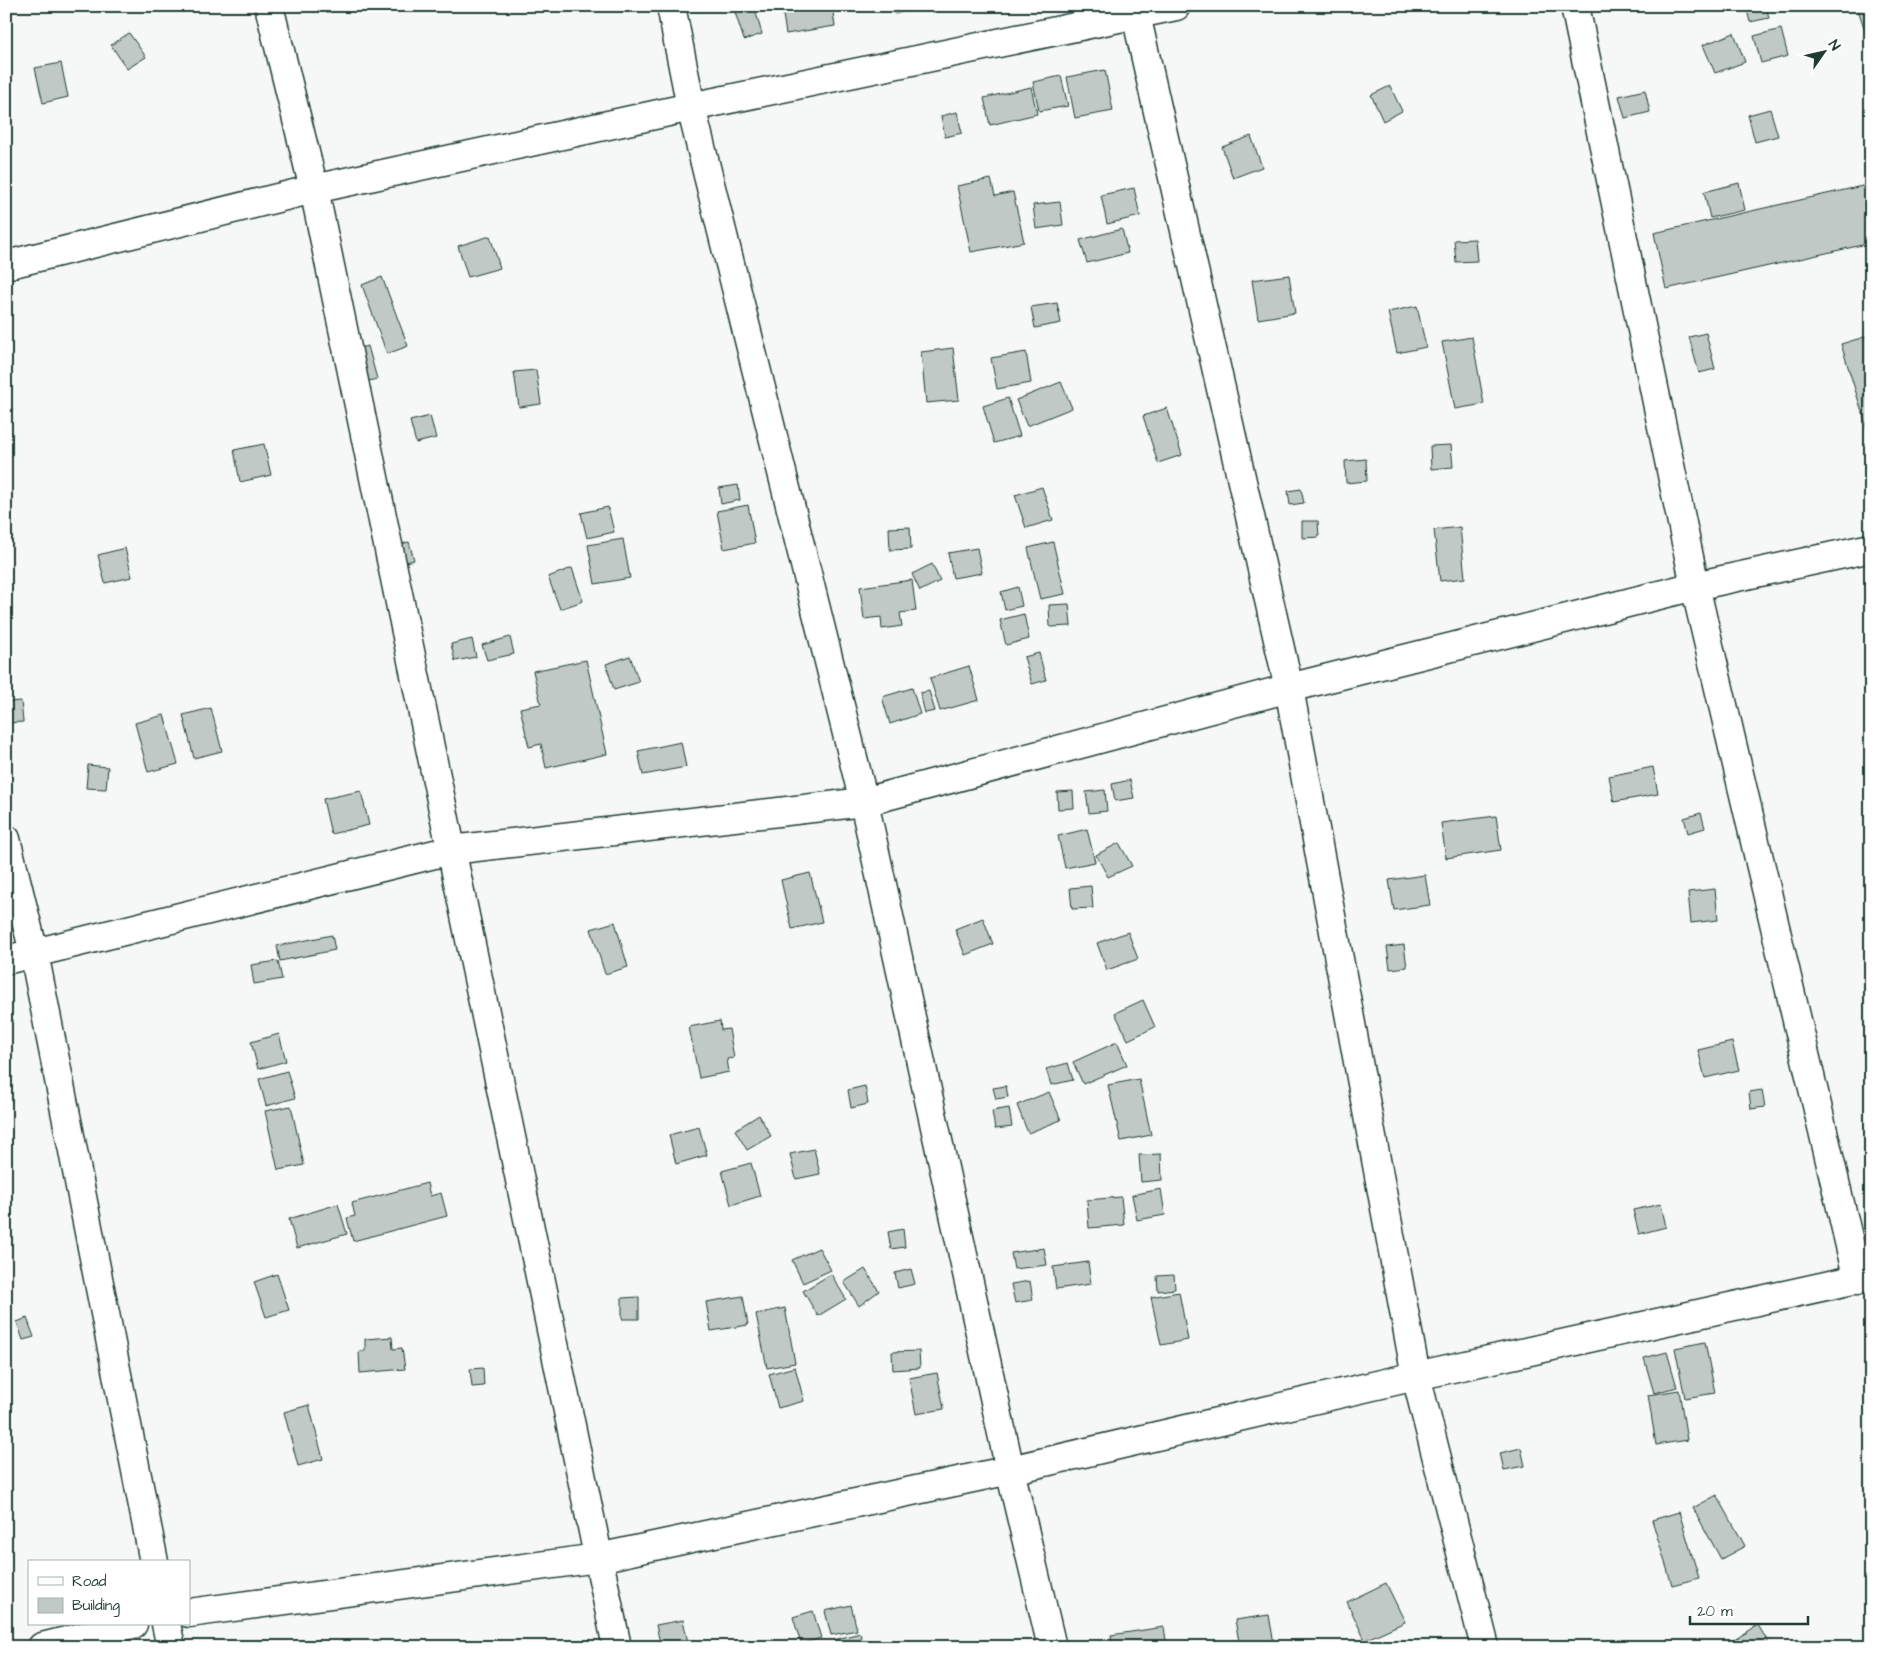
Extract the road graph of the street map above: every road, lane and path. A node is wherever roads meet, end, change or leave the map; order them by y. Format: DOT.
graph roads {
  1 [pos="268,6"];
  2 [pos="671,6"];
  3 [pos="1176,6"];
  4 [pos="1575,6"];
  5 [pos="1135,11"];
  6 [pos="691,107"];
  7 [pos="314,189"];
  8 [pos="6,265"];
  9 [pos="1871,548"];
  10 [pos="1695,586"];
  11 [pos="1289,688"];
  12 [pos="864,802"];
  13 [pos="6,839"];
  14 [pos="451,850"];
  15 [pos="34,953"];
  16 [pos="6,960"];
  17 [pos="1864,1278"];
  18 [pos="1416,1376"];
  19 [pos="1010,1470"];
  20 [pos="598,1558"];
  21 [pos="154,1560"];
  22 [pos="190,1613"];
  23 [pos="125,1626"];
  24 [pos="166,1626"];
  25 [pos="42,1647"];
  26 [pos="171,1647"];
  27 [pos="617,1647"];
  28 [pos="1052,1647"];
  29 [pos="1485,1647"];
  1 -- 7 [label="street"];
  2 -- 6 [label="street"];
  3 -- 5 [label="street"];
  4 -- 10 [label="street"];
  5 -- 6 [label="street"];
  5 -- 11 [label="street"];
  6 -- 7 [label="street"];
  6 -- 12 [label="street"];
  7 -- 8 [label="street"];
  7 -- 14 [label="street"];
  9 -- 10 [label="street"];
  10 -- 11 [label="street"];
  10 -- 17 [label="street"];
  11 -- 12 [label="street"];
  11 -- 18 [label="street"];
  12 -- 14 [label="street"];
  12 -- 19 [label="street"];
  13 -- 15 [label="street"];
  14 -- 15 [label="street"];
  14 -- 20 [label="street"];
  15 -- 16 [label="street"];
  15 -- 21 [label="street"];
  17 -- 18 [label="street"];
  18 -- 19 [label="street"];
  18 -- 29 [label="street"];
  19 -- 20 [label="street"];
  19 -- 28 [label="street"];
  20 -- 22 [label="street"];
  20 -- 27 [label="street"];
  23 -- 25 [label="street"];
  24 -- 26 [label="street"];
}
